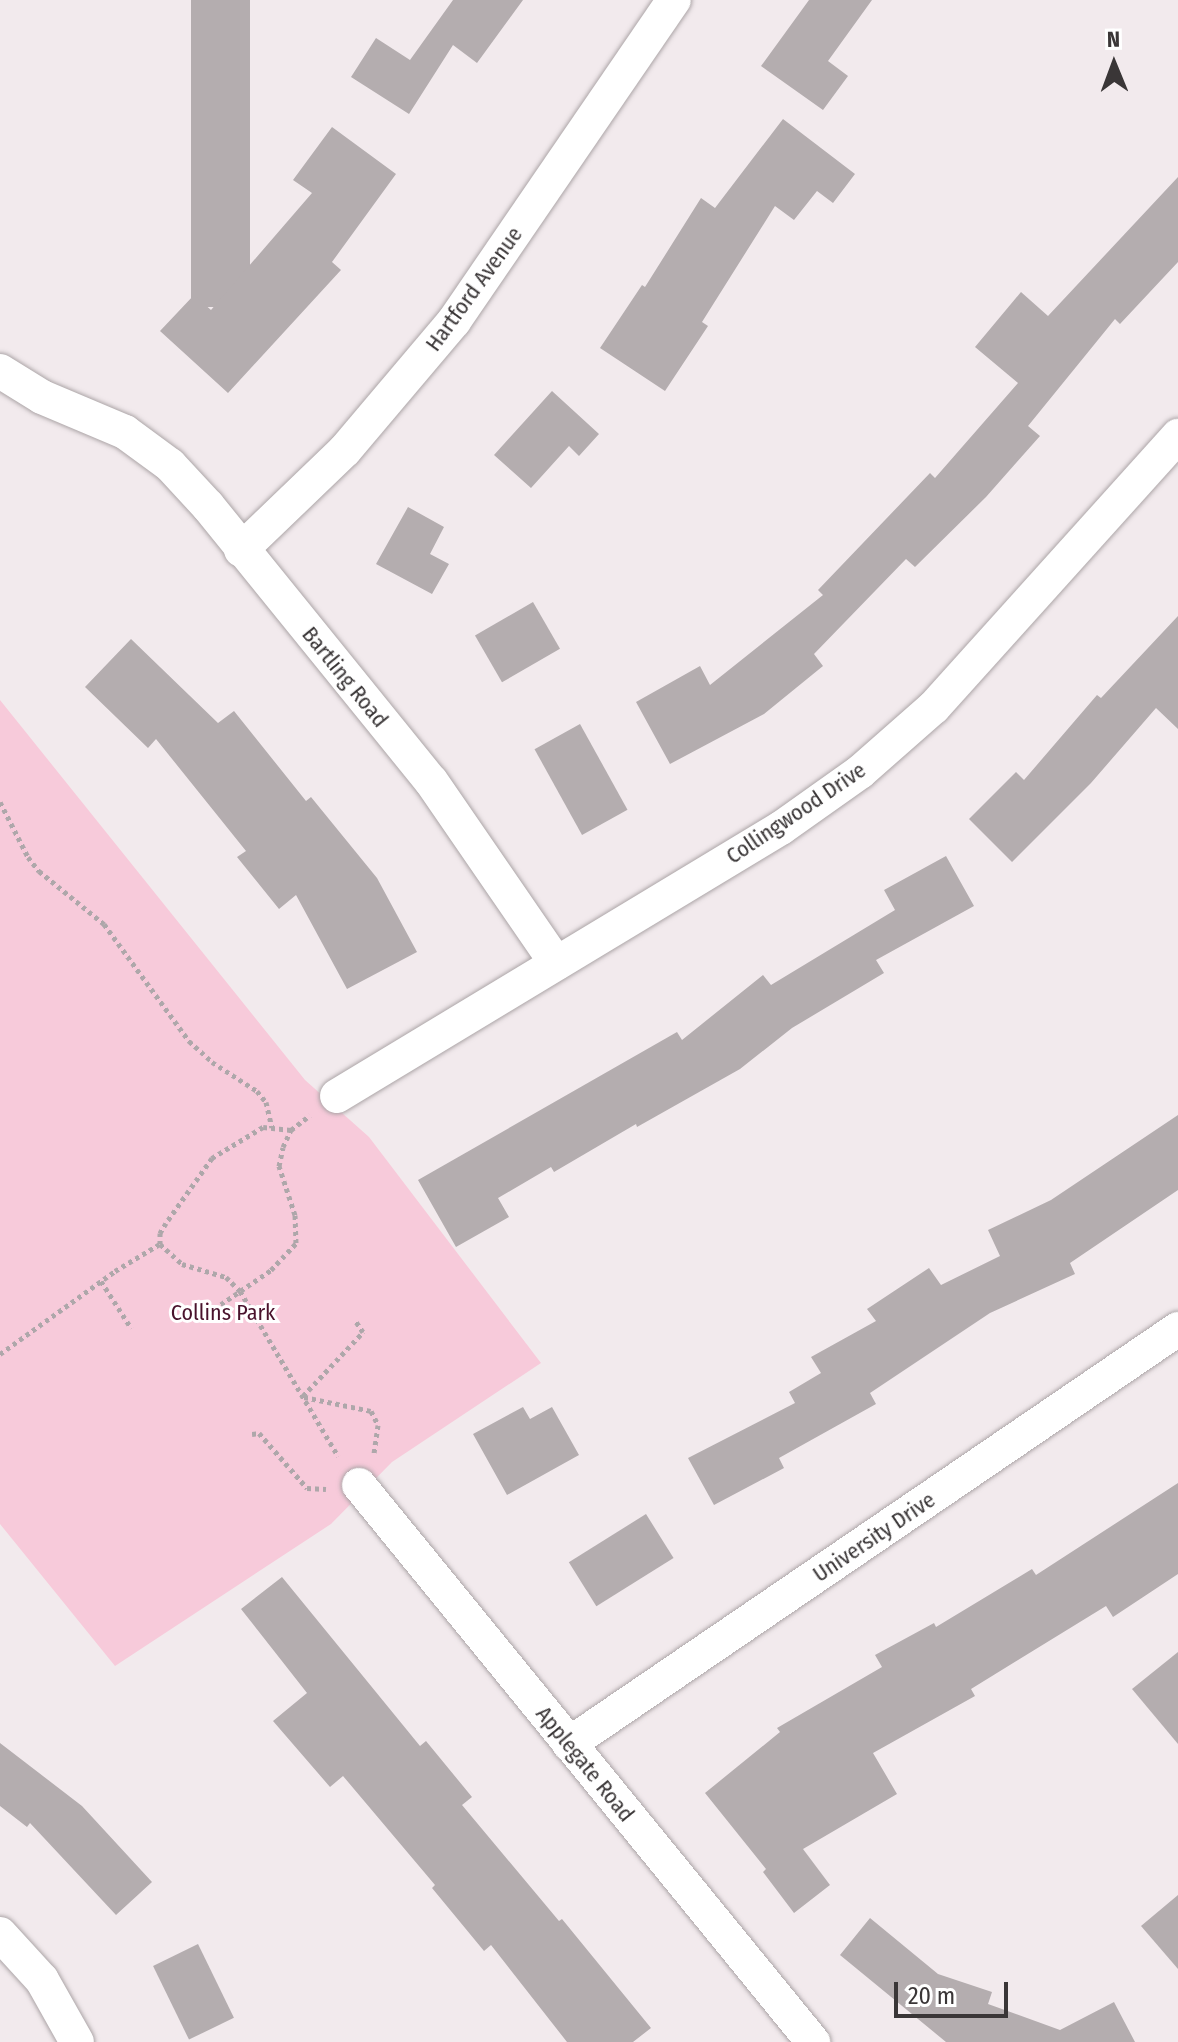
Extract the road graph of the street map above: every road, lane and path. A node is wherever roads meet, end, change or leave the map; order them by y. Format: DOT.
graph roads {
  1 [pos="674,0"];
  2 [pos="0,371"];
  3 [pos="1178,436"];
  4 [pos="241,550"];
  5 [pos="0,802"];
  6 [pos="556,963"];
  7 [pos="337,1096"];
  8 [pos="272,1127"];
  9 [pos="291,1130"];
  10 [pos="160,1244"];
  11 [pos="101,1281"];
  12 [pos="240,1291"];
  13 [pos="201,1318"];
  14 [pos="355,1320"];
  15 [pos="131,1328"];
  16 [pos="1178,1329"];
  17 [pos="0,1354"];
  18 [pos="303,1396"];
  19 [pos="252,1434"];
  20 [pos="350,1473"];
  21 [pos="569,1744"];
  22 [pos="0,1934"];
  23 [pos="77,2042"];
  24 [pos="813,2042"];
  1 -- 4 [label="street, Hartford Avenue"];
  2 -- 4 [label="street, Bartling Road"];
  3 -- 6 [label="street, Collingwood Drive"];
  4 -- 6 [label="street, Bartling Road"];
  5 -- 8 [label="path"];
  6 -- 7 [label="street, Collingwood Drive"];
  7 -- 9 [label="path"];
  8 -- 9 [label="path"];
  8 -- 10 [label="path"];
  9 -- 12 [label="path"];
  10 -- 11 [label="path"];
  10 -- 12 [label="path"];
  11 -- 15 [label="path"];
  11 -- 17 [label="path"];
  12 -- 13 [label="path"];
  12 -- 18 [label="path"];
  14 -- 18 [label="path"];
  16 -- 21 [label="street, University Drive"];
  18 -- 20 [label="path"];
  18 -- 20 [label="path"];
  19 -- 20 [label="path"];
  20 -- 21 [label="street, Applegate Road"];
  21 -- 24 [label="street, Applegate Road"];
  22 -- 23 [label="street"];
}
